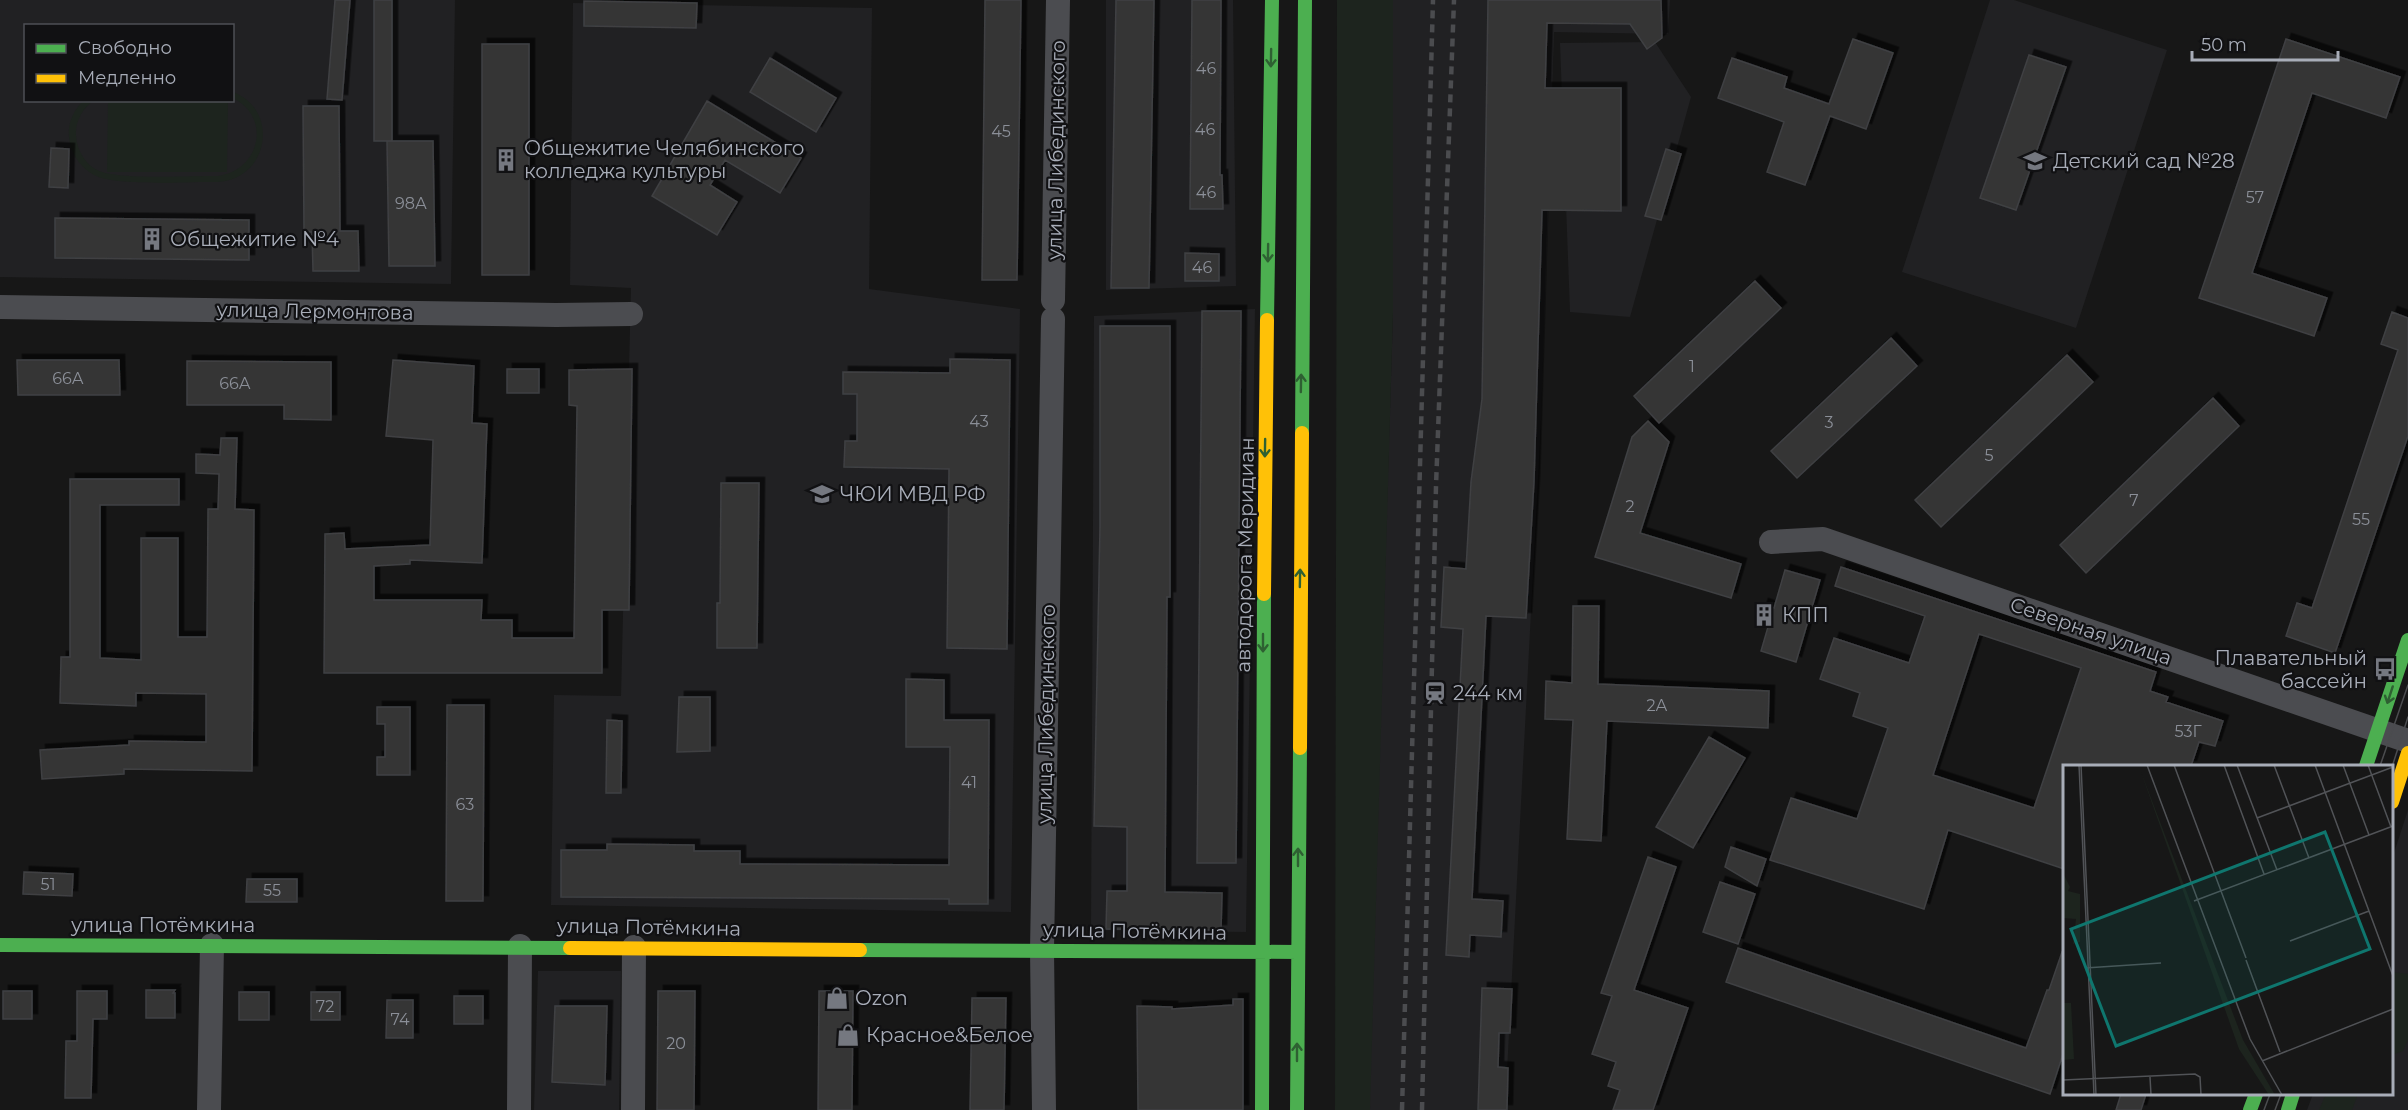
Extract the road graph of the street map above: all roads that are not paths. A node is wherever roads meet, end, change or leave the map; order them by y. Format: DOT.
graph roads {
  1 [pos="1058,0"];
  2 [pos="1272,0"];
  3 [pos="1305,0"];
  4 [pos="0,307"];
  5 [pos="631,314"];
  6 [pos="1771,542"];
  7 [pos="2408,640"];
  8 [pos="2379,730"];
  9 [pos="2408,741"];
  10 [pos="2408,753"];
  11 [pos="2366,765"];
  12 [pos="2393,796"];
  13 [pos="0,945"];
  14 [pos="212,945"];
  15 [pos="519,946"];
  16 [pos="634,947"];
  17 [pos="1042,950"];
  18 [pos="1263,952"];
  19 [pos="1298,952"];
  20 [pos="2256,1095"];
  21 [pos="2293,1095"];
  22 [pos="209,1110"];
  23 [pos="519,1110"];
  24 [pos="633,1110"];
  25 [pos="1044,1110"];
  26 [pos="1262,1110"];
  27 [pos="1297,1110"];
  28 [pos="2250,1110"];
  29 [pos="2288,1110"];
  1 -- 17 [label="street, улица Либединского"];
  2 -- 18 [label="main road, автодорога Меридиан, one-way"];
  19 -- 3 [label="main road, one-way"];
  4 -- 5 [label="street, улица Лермонтова"];
  6 -- 8 [label="street, Северная улица"];
  7 -- 8 [label="main road, one-way"];
  8 -- 9 [label="street, Северная улица"];
  8 -- 11 [label="main road"];
  10 -- 12 [label="main road"];
  13 -- 14 [label="main road, улица Потёмкина"];
  14 -- 15 [label="main road, улица Потёмкина"];
  14 -- 22 [label="street"];
  15 -- 16 [label="main road, улица Потёмкина"];
  15 -- 23 [label="street"];
  16 -- 17 [label="main road, улица Потёмкина"];
  16 -- 24 [label="street"];
  17 -- 18 [label="main road, улица Потёмкина"];
  17 -- 25 [label="street, улица Либединского"];
  18 -- 19 [label="main road, улица Потёмкина"];
  18 -- 26 [label="main road, автодорога Меридиан"];
  27 -- 19 [label="main road, one-way"];
  20 -- 28 [label="main road"];
  21 -- 29 [label="main road"];
}
